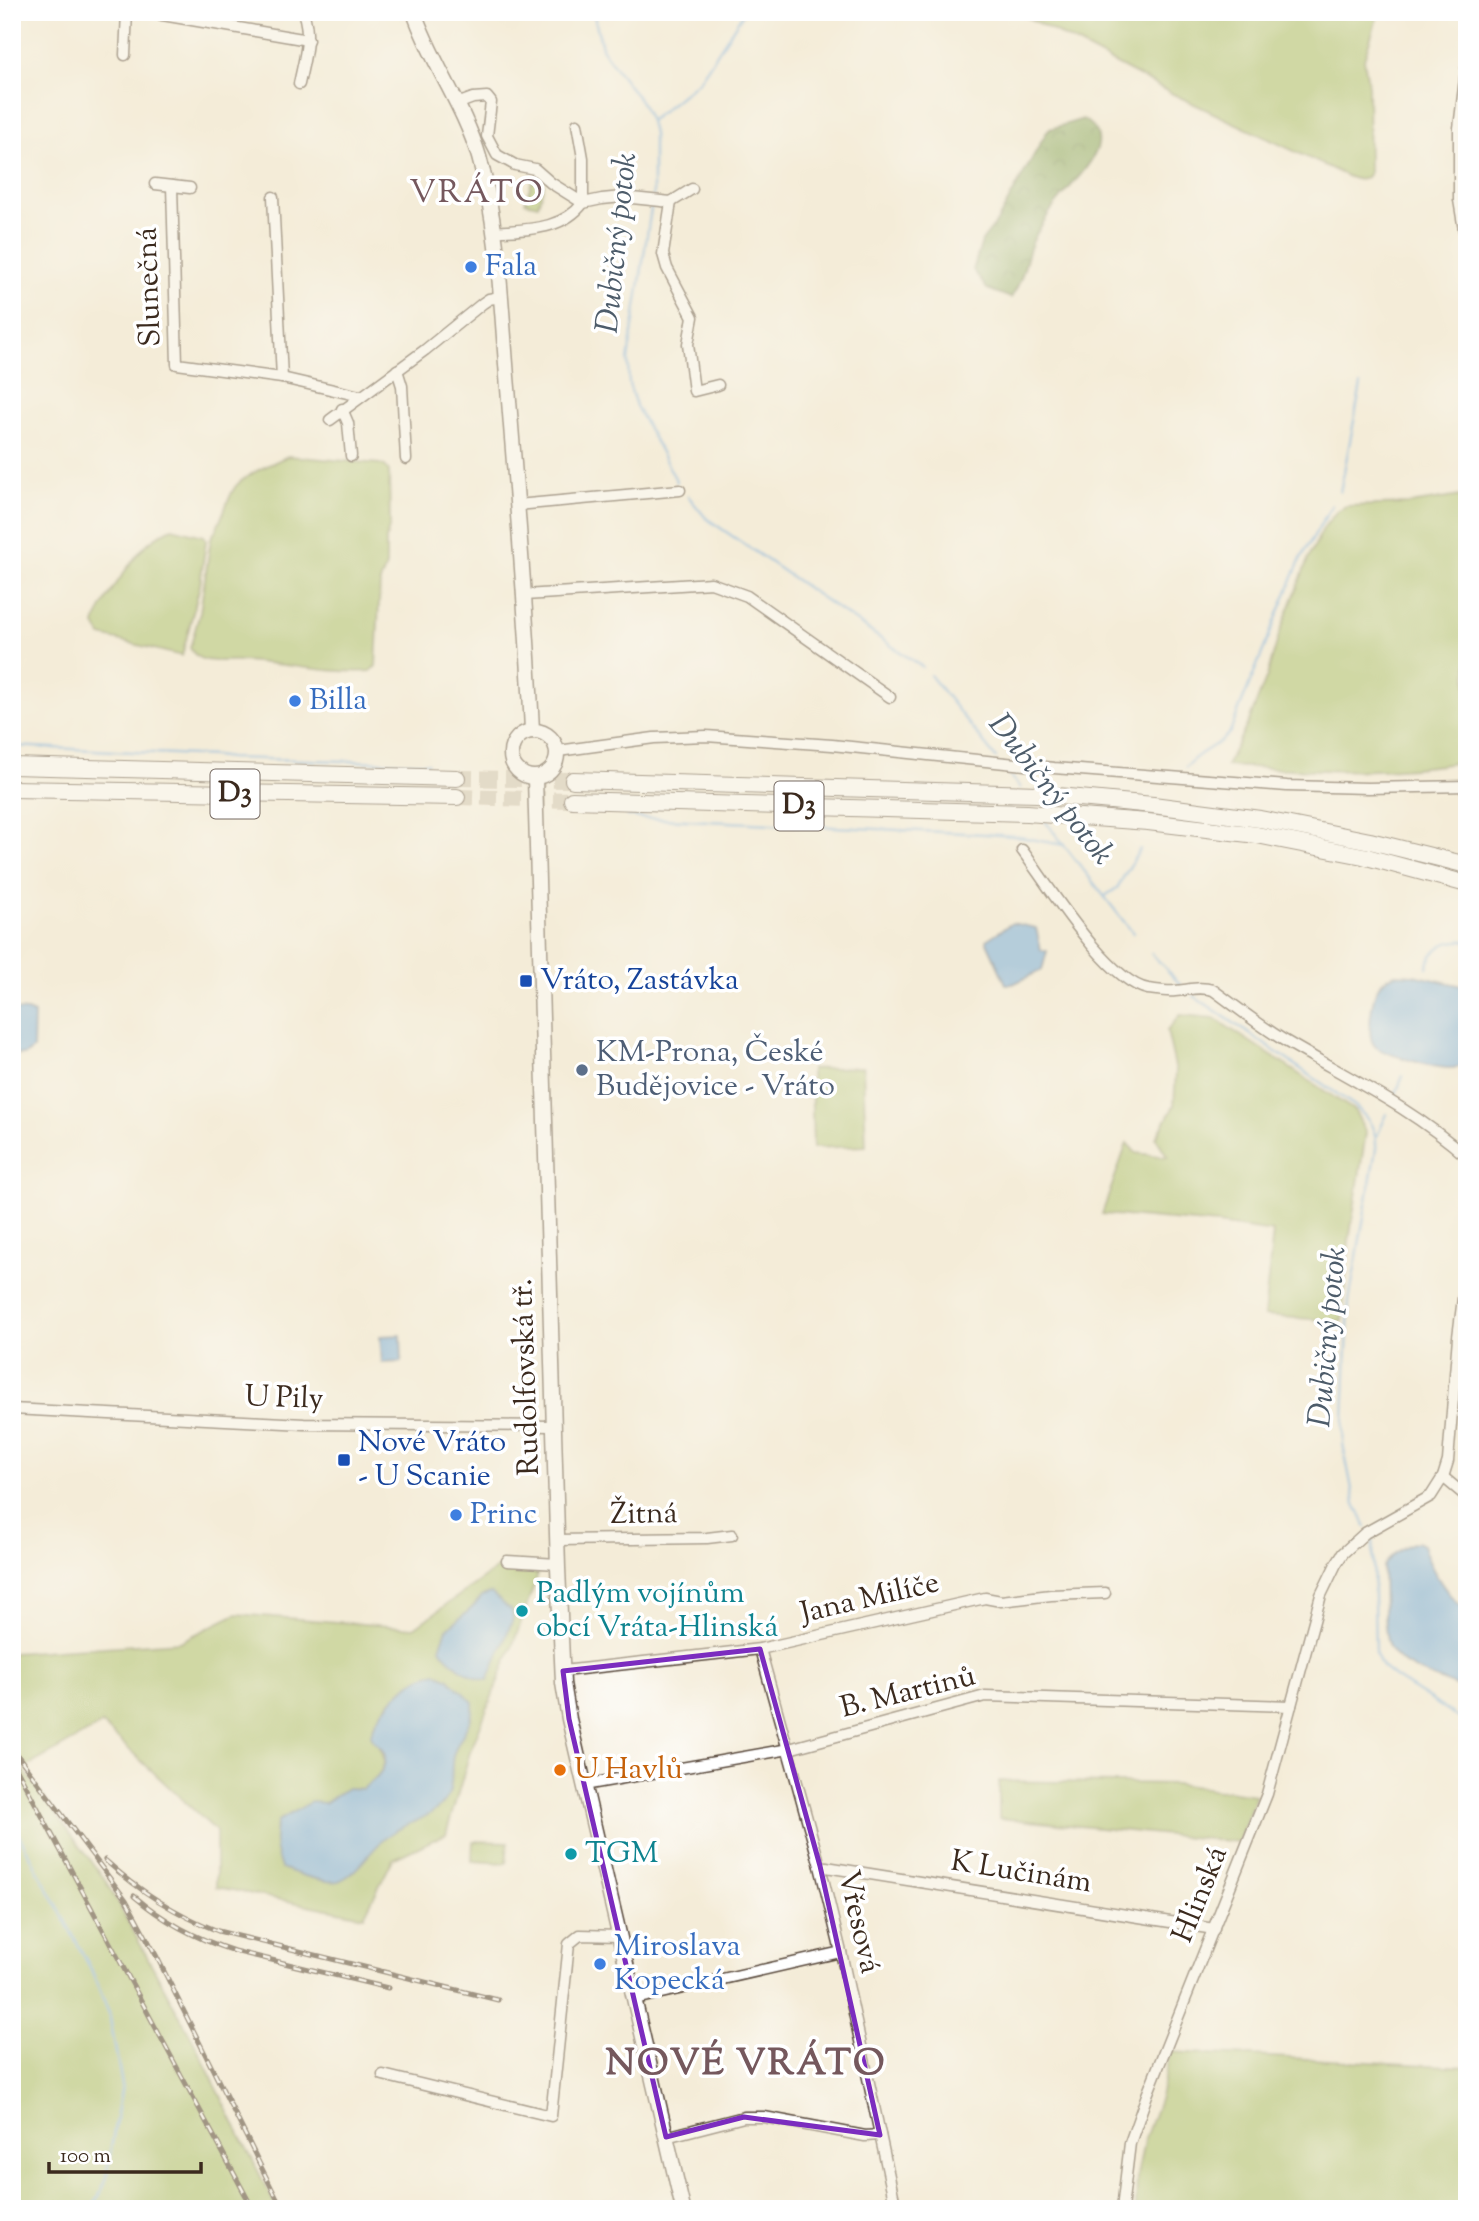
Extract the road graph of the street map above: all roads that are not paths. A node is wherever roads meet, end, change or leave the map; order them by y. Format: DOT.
graph roads {
  1 [pos="127,12"];
  2 [pos="145,12"];
  3 [pos="303,12"];
  4 [pos="414,12"];
  5 [pos="308,40"];
  6 [pos="124,55"];
  7 [pos="1467,62"];
  8 [pos="299,84"];
  9 [pos="457,104"];
  10 [pos="578,124"];
  11 [pos="155,184"];
  12 [pos="172,186"];
  13 [pos="190,188"];
  14 [pos="692,189"];
  15 [pos="274,197"];
  16 [pos="671,202"];
  17 [pos="583,203"];
  18 [pos="494,232"];
  19 [pos="1467,248"];
  20 [pos="500,297"];
  21 [pos="397,370"];
  22 [pos="282,378"];
  23 [pos="719,385"];
  24 [pos="360,396"];
  25 [pos="344,413"];
  26 [pos="330,420"];
  27 [pos="351,456"];
  28 [pos="406,459"];
  29 [pos="680,490"];
  30 [pos="517,505"];
  31 [pos="525,595"];
  32 [pos="890,697"];
  33 [pos="532,731"];
  34 [pos="558,751"];
  35 [pos="12,766"];
  36 [pos="457,778"];
  37 [pos="534,778"];
  38 [pos="573,780"];
  39 [pos="1467,786"];
  40 [pos="12,789"];
  41 [pos="457,797"];
  42 [pos="572,800"];
  43 [pos="1022,850"];
  44 [pos="1467,865"];
  45 [pos="1467,884"];
  46 [pos="1467,1157"];
  47 [pos="1467,1267"];
  48 [pos="1465,1290"];
  49 [pos="1462,1337"];
  50 [pos="12,1409"];
  51 [pos="555,1426"];
  52 [pos="1443,1477"];
  53 [pos="1467,1497"];
  54 [pos="732,1535"];
  55 [pos="557,1540"];
  56 [pos="507,1561"];
  57 [pos="558,1564"];
  58 [pos="1105,1593"];
  59 [pos="760,1649"];
  60 [pos="563,1671"];
  61 [pos="1291,1706"];
  62 [pos="789,1749"];
  63 [pos="584,1785"];
  64 [pos="820,1866"];
  65 [pos="1214,1929"];
  66 [pos="619,1937"];
  67 [pos="841,1952"];
  68 [pos="635,1999"];
  69 [pos="383,2075"];
  70 [pos="880,2136"];
  71 [pos="666,2137"];
  72 [pos="683,2209"];
  73 [pos="895,2209"];
  74 [pos="1122,2209"];
  1 -- 6 [label="street"];
  2 -- 5 [label="street"];
  3 -- 5 [label="street"];
  4 -- 9 [label="main road"];
  5 -- 8 [label="street"];
  7 -- 19 [label="street"];
  9 -- 17 [label="street"];
  9 -- 18 [label="main road"];
  10 -- 17 [label="street"];
  11 -- 12 [label="street, Slunečná"];
  12 -- 13 [label="street, Slunečná"];
  12 -- 22 [label="street, Slunečná"];
  14 -- 16 [label="street"];
  15 -- 22 [label="street"];
  16 -- 17 [label="street"];
  16 -- 23 [label="street"];
  17 -- 18 [label="street"];
  18 -- 20 [label="main road"];
  20 -- 21 [label="street"];
  20 -- 30 [label="main road"];
  21 -- 24 [label="street"];
  21 -- 28 [label="street"];
  22 -- 24 [label="street, Slunečná"];
  24 -- 25 [label="street"];
  25 -- 26 [label="street"];
  25 -- 27 [label="street"];
  29 -- 30 [label="street"];
  30 -- 31 [label="main road"];
  31 -- 32 [label="street"];
  31 -- 33 [label="main road"];
  33 -- 34 [label="main road"];
  33 -- 37 [label="main road"];
  34 -- 37 [label="main road"];
  34 -- 39 [label="street"];
  35 -- 36 [label="highway, D3"];
  37 -- 51 [label="main road, Rudolfovská tř."];
  38 -- 44 [label="highway, D3"];
  40 -- 41 [label="highway, D3"];
  42 -- 45 [label="highway, D3"];
  43 -- 46 [label="street"];
  47 -- 48 [label="street"];
  48 -- 49 [label="street"];
  49 -- 52 [label="street"];
  50 -- 51 [label="street, U Pily"];
  51 -- 55 [label="main road, Rudolfovská tř."];
  52 -- 53 [label="street"];
  52 -- 61 [label="street, Hlinská"];
  54 -- 55 [label="street, Žitná"];
  55 -- 57 [label="main road, Rudolfovská tř."];
  56 -- 57 [label="street"];
  57 -- 60 [label="main road, Rudolfovská tř."];
  58 -- 59 [label="street, Jana Milíče"];
  59 -- 60 [label="street, Jana Milíče"];
  59 -- 62 [label="street, Vřesová"];
  60 -- 63 [label="main road, Rudolfovská tř."];
  61 -- 62 [label="street, B. Martinů"];
  61 -- 65 [label="street, Hlinská"];
  62 -- 63 [label="street, B. Martinů"];
  62 -- 64 [label="street, Vřesová"];
  63 -- 66 [label="main road, Rudolfovská tř."];
  64 -- 65 [label="street, K Lučinám"];
  64 -- 67 [label="street, Vřesová"];
  65 -- 74 [label="street, Hlinská"];
  66 -- 68 [label="main road, Rudolfovská tř."];
  66 -- 69 [label="street"];
  67 -- 68 [label="street"];
  67 -- 70 [label="street, Vřesová"];
  68 -- 71 [label="main road, Rudolfovská tř."];
  70 -- 71 [label="street"];
  70 -- 73 [label="street, Vřesová"];
  71 -- 72 [label="main road, Rudolfovská tř."];
}
